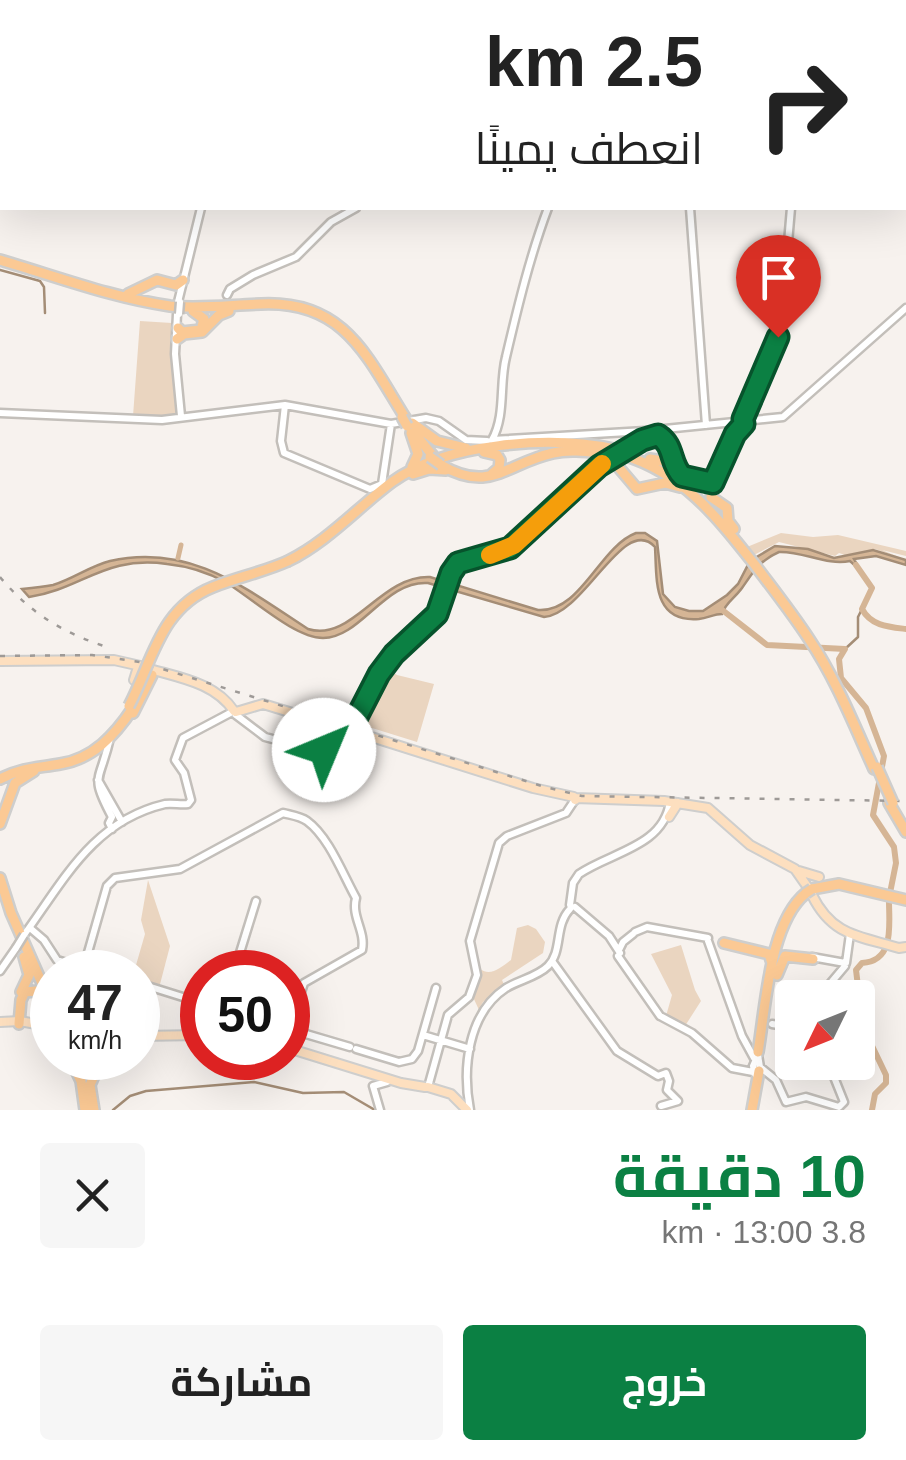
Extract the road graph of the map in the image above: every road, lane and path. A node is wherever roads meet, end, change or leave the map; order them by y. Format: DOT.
graph roads {
  1 [pos="200,210"];
  2 [pos="353,210"];
  3 [pos="547,210"];
  4 [pos="690,210"];
  5 [pos="790,210"];
  6 [pos="0,262"];
  7 [pos="180,290"];
  8 [pos="117,294"];
  9 [pos="227,295"];
  10 [pos="156,304"];
  11 [pos="220,307"];
  12 [pos="233,308"];
  13 [pos="906,309"];
  14 [pos="193,312"];
  15 [pos="179,333"];
  16 [pos="285,405"];
  17 [pos="0,412"];
  18 [pos="182,417"];
  19 [pos="743,421"];
  20 [pos="408,422"];
  21 [pos="729,423"];
  22 [pos="391,424"];
  23 [pos="706,425"];
  24 [pos="674,427"];
  25 [pos="626,432"];
  26 [pos="581,434"];
  27 [pos="735,434"];
  28 [pos="646,435"];
  29 [pos="490,442"];
  30 [pos="671,447"];
  31 [pos="617,456"];
  32 [pos="442,464"];
  33 [pos="452,471"];
  34 [pos="405,475"];
  35 [pos="712,481"];
  36 [pos="682,488"];
  37 [pos="729,532"];
  38 [pos="744,548"];
  39 [pos="0,661"];
  40 [pos="148,671"];
  41 [pos="134,680"];
  42 [pos="233,712"];
  43 [pos="361,738"];
  44 [pos="106,739"];
  45 [pos="344,741"];
  46 [pos="72,762"];
  47 [pos="49,766"];
  48 [pos="0,779"];
  49 [pos="98,780"];
  50 [pos="574,800"];
  51 [pos="0,801"];
  52 [pos="671,802"];
  53 [pos="3,813"];
  54 [pos="669,815"];
  55 [pos="122,822"];
  56 [pos="0,824"];
  57 [pos="112,829"];
  58 [pos="906,830"];
  59 [pos="0,878"];
  60 [pos="811,887"];
  61 [pos="0,890"];
  62 [pos="0,900"];
  63 [pos="257,902"];
  64 [pos="906,902"];
  65 [pos="572,907"];
  66 [pos="782,931"];
  67 [pos="27,932"];
  68 [pos="851,934"];
  69 [pos="709,940"];
  70 [pos="727,943"];
  71 [pos="906,947"];
  72 [pos="50,950"];
  73 [pos="89,950"];
  74 [pos="243,950"];
  75 [pos="619,954"];
  76 [pos="24,957"];
  77 [pos="813,959"];
  78 [pos="553,960"];
  79 [pos="30,963"];
  80 [pos="846,965"];
  81 [pos="30,966"];
  82 [pos="1,968"];
  83 [pos="30,971"];
  84 [pos="310,979"];
  85 [pos="772,980"];
  86 [pos="834,980"];
  87 [pos="436,988"];
  88 [pos="30,991"];
  89 [pos="19,1020"];
  90 [pos="30,1020"];
  91 [pos="0,1023"];
  92 [pos="772,1024"];
  93 [pos="775,1024"];
  94 [pos="310,1036"];
  95 [pos="435,1038"];
  96 [pos="470,1049"];
  97 [pos="310,1056"];
  98 [pos="310,1056"];
  99 [pos="757,1066"];
  100 [pos="775,1079"];
  101 [pos="81,1080"];
  102 [pos="82,1080"];
  103 [pos="92,1080"];
  104 [pos="388,1080"];
  105 [pos="776,1080"];
  106 [pos="835,1080"];
  107 [pos="426,1088"];
  108 [pos="90,1110"];
  109 [pos="380,1110"];
  110 [pos="465,1110"];
  111 [pos="666,1110"];
  112 [pos="749,1110"];
  1 -- 7 [label="main road"];
  2 -- 9 [label="main road"];
  3 -- 29 [label="main road"];
  4 -- 23 [label="main road"];
  5 -- 19 [label="main road"];
  6 -- 8 [label="highway"];
  6 -- 14 [label="highway"];
  7 -- 8 [label="highway"];
  7 -- 10 [label="highway"];
  7 -- 15 [label="main road, bridge"];
  8 -- 10 [label="highway"];
  9 -- 11 [label="highway"];
  9 -- 12 [label="highway"];
  10 -- 11 [label="highway"];
  11 -- 12 [label="highway"];
  12 -- 14 [label="highway"];
  12 -- 15 [label="highway"];
  12 -- 20 [label="highway"];
  12 -- 20 [label="highway"];
  13 -- 19 [label="main road"];
  14 -- 15 [label="highway"];
  15 -- 18 [label="main road"];
  16 -- 18 [label="main road"];
  16 -- 22 [label="main road"];
  16 -- 22 [label="main road"];
  17 -- 18 [label="main road"];
  17 -- 18 [label="main road"];
  19 -- 21 [label="main road"];
  19 -- 27 [label="main road"];
  20 -- 22 [label="main road"];
  20 -- 29 [label="main road"];
  20 -- 29 [label="highway"];
  20 -- 32 [label="highway, bridge"];
  20 -- 34 [label="highway"];
  21 -- 23 [label="main road"];
  21 -- 27 [label="main road"];
  23 -- 24 [label="main road"];
  24 -- 28 [label="main road"];
  24 -- 30 [label="main road"];
  25 -- 26 [label="main road"];
  25 -- 28 [label="main road"];
  25 -- 31 [label="main road"];
  26 -- 28 [label="main road"];
  26 -- 29 [label="main road"];
  27 -- 35 [label="main road"];
  28 -- 30 [label="main road"];
  28 -- 31 [label="main road"];
  28 -- 31 [label="main road"];
  28 -- 31 [label="highway"];
  29 -- 31 [label="highway"];
  29 -- 32 [label="highway"];
  29 -- 34 [label="highway"];
  30 -- 35 [label="main road"];
  31 -- 33 [label="highway"];
  31 -- 36 [label="highway"];
  31 -- 36 [label="highway"];
  31 -- 37 [label="highway"];
  31 -- 38 [label="highway"];
  31 -- 45 [label="main road, bridge"];
  32 -- 33 [label="highway"];
  33 -- 34 [label="highway"];
  34 -- 44 [label="highway, bridge"];
  35 -- 38 [label="highway"];
  36 -- 37 [label="highway"];
  37 -- 38 [label="highway"];
  38 -- 58 [label="highway, bridge"];
  39 -- 40 [label="main road"];
  40 -- 41 [label="main road"];
  40 -- 42 [label="main road"];
  40 -- 44 [label="highway"];
  42 -- 43 [label="main road"];
  42 -- 43 [label="main road"];
  42 -- 45 [label="main road"];
  42 -- 55 [label="main road"];
  43 -- 45 [label="main road"];
  43 -- 50 [label="main road"];
  44 -- 46 [label="highway"];
  44 -- 47 [label="highway"];
  44 -- 49 [label="main road"];
  46 -- 47 [label="highway"];
  46 -- 48 [label="highway"];
  47 -- 48 [label="highway"];
  47 -- 48 [label="highway"];
  47 -- 53 [label="highway"];
  48 -- 53 [label="highway"];
  49 -- 55 [label="main road"];
  49 -- 57 [label="main road"];
  50 -- 52 [label="main road"];
  50 -- 95 [label="main road"];
  51 -- 53 [label="highway"];
  52 -- 54 [label="main road"];
  52 -- 60 [label="main road"];
  53 -- 56 [label="highway"];
  54 -- 65 [label="main road"];
  55 -- 57 [label="main road"];
  57 -- 67 [label="main road"];
  59 -- 79 [label="highway"];
  60 -- 64 [label="highway"];
  60 -- 64 [label="highway"];
  60 -- 66 [label="highway"];
  60 -- 68 [label="main road"];
  61 -- 81 [label="highway"];
  62 -- 76 [label="highway"];
  63 -- 74 [label="main road"];
  65 -- 75 [label="main road"];
  65 -- 78 [label="main road"];
  66 -- 70 [label="highway"];
  66 -- 77 [label="highway"];
  66 -- 85 [label="highway"];
  67 -- 72 [label="main road"];
  67 -- 82 [label="main road, bridge"];
  68 -- 71 [label="main road"];
  68 -- 80 [label="main road"];
  69 -- 70 [label="main road"];
  69 -- 75 [label="main road"];
  69 -- 99 [label="main road"];
  70 -- 77 [label="main road"];
  70 -- 85 [label="highway"];
  73 -- 84 [label="main road"];
  75 -- 99 [label="main road"];
  76 -- 83 [label="highway"];
  76 -- 89 [label="highway"];
  77 -- 80 [label="main road"];
  77 -- 85 [label="highway"];
  78 -- 96 [label="main road"];
  78 -- 111 [label="main road"];
  80 -- 86 [label="main road"];
  85 -- 99 [label="highway"];
  87 -- 95 [label="main road"];
  88 -- 89 [label="highway"];
  89 -- 90 [label="main road"];
  89 -- 91 [label="main road"];
  92 -- 93 [label="main road"];
  94 -- 95 [label="main road"];
  95 -- 96 [label="main road"];
  95 -- 107 [label="main road"];
  96 -- 110 [label="main road"];
  97 -- 104 [label="main road"];
  98 -- 104 [label="main road"];
  99 -- 100 [label="main road"];
  99 -- 112 [label="highway"];
  101 -- 108 [label="highway"];
  102 -- 108 [label="highway"];
  103 -- 108 [label="highway"];
  104 -- 107 [label="main road"];
  104 -- 107 [label="main road"];
  104 -- 109 [label="main road"];
  105 -- 106 [label="main road"];
  107 -- 110 [label="main road"];
}
